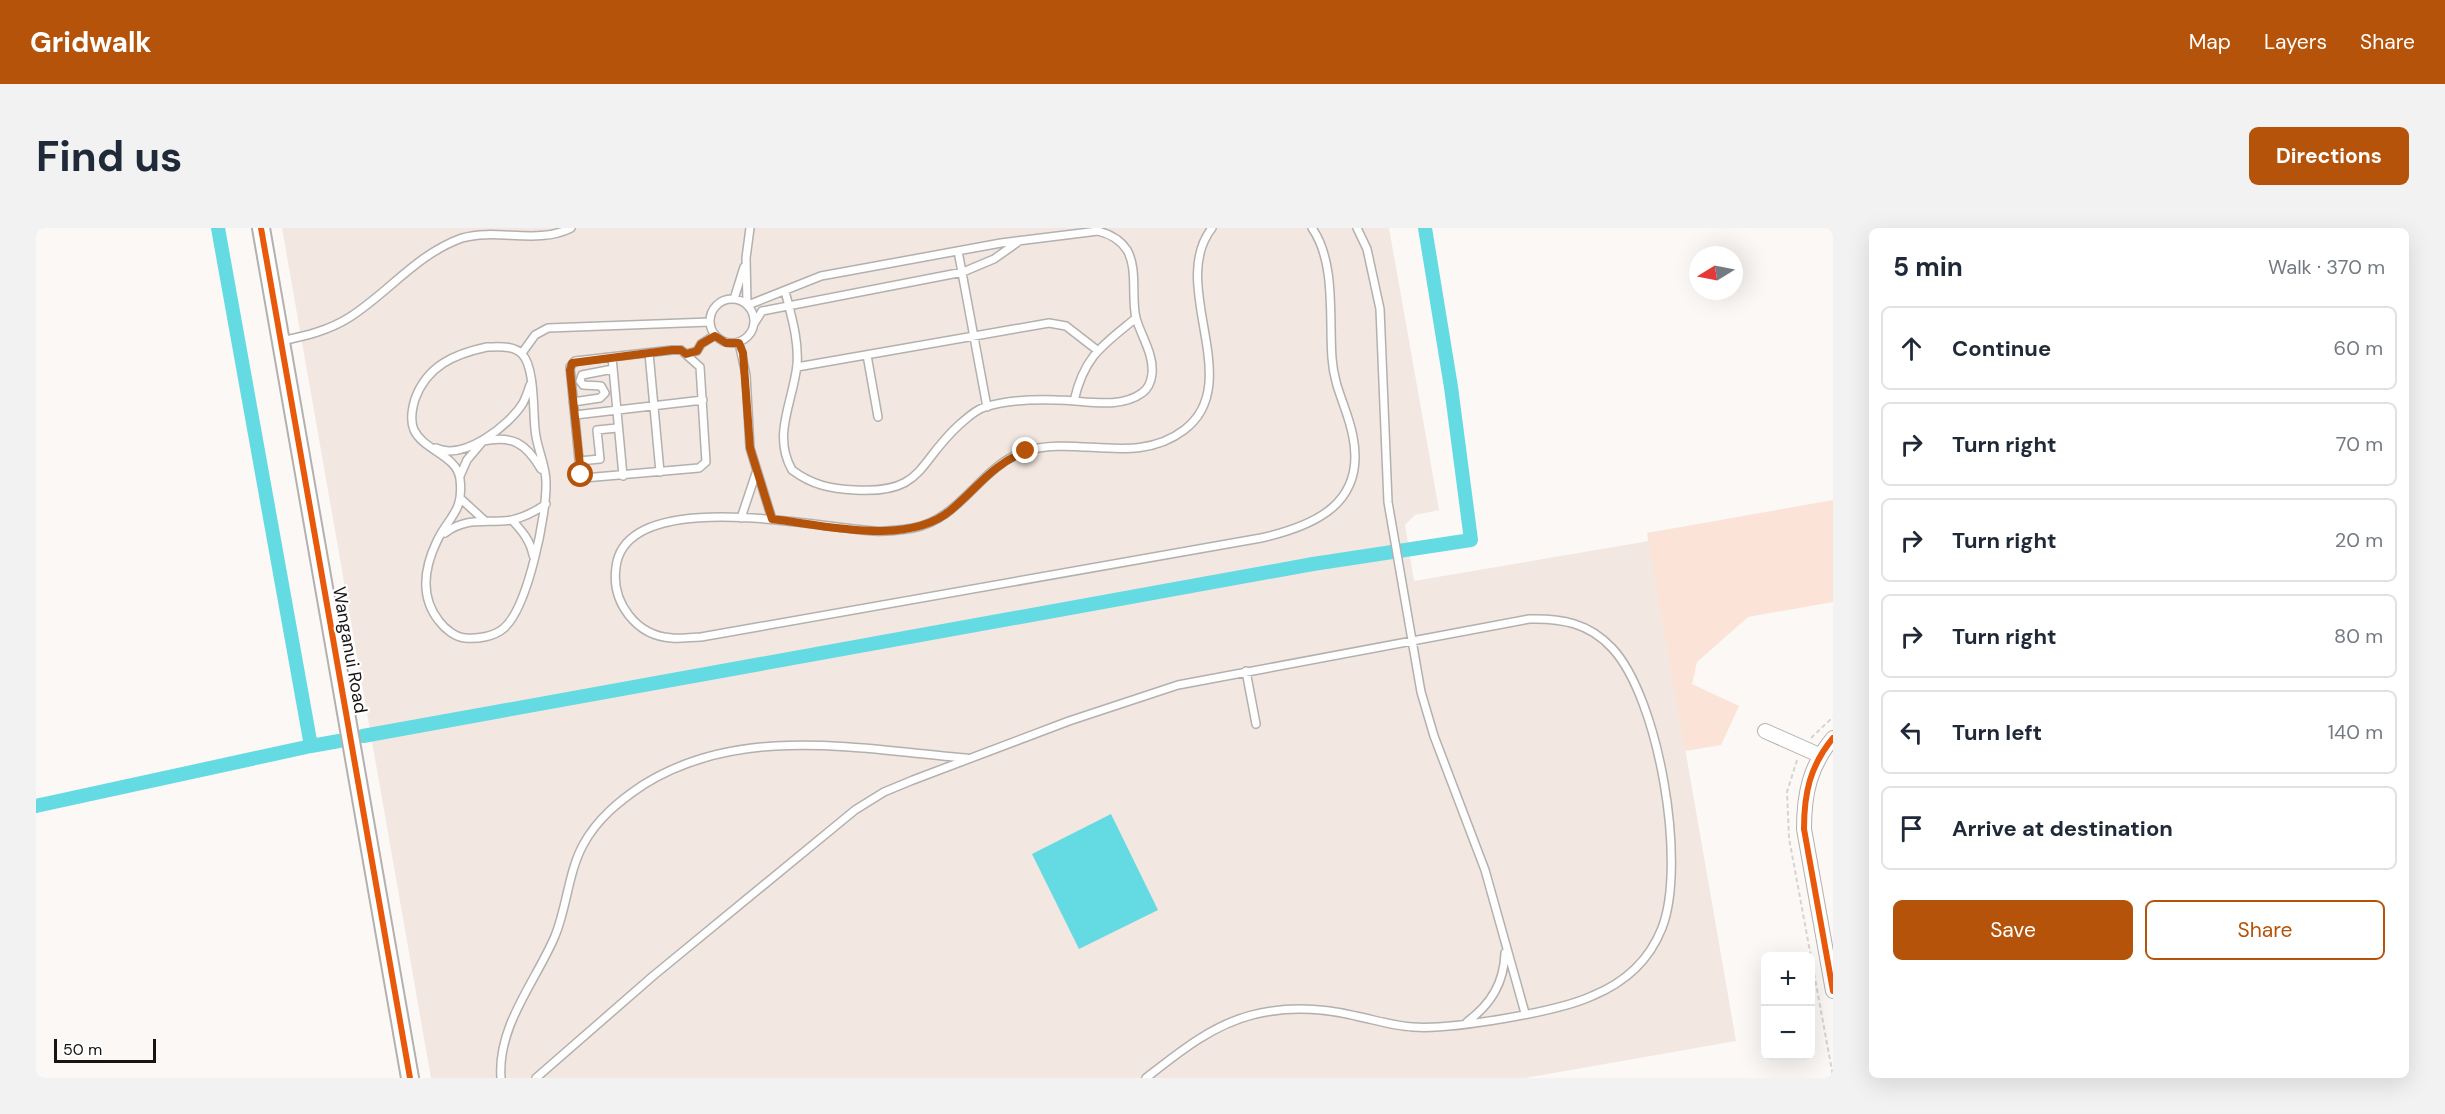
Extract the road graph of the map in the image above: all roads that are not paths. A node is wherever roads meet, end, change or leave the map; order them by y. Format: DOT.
graph roads {
  1 [pos="261,228"];
  2 [pos="571,228"];
  3 [pos="750,228"];
  4 [pos="1212,228"];
  5 [pos="1312,228"];
  6 [pos="1357,228"];
  7 [pos="1018,243"];
  8 [pos="958,251"];
  9 [pos="746,258"];
  10 [pos="963,272"];
  11 [pos="785,291"];
  12 [pos="734,299"];
  13 [pos="748,305"];
  14 [pos="789,305"];
  15 [pos="1136,318"];
  16 [pos="710,322"];
  17 [pos="754,324"];
  18 [pos="715,336"];
  19 [pos="975,336"];
  20 [pos="281,341"];
  21 [pos="739,343"];
  22 [pos="1097,350"];
  23 [pos="522,353"];
  24 [pos="649,353"];
  25 [pos="686,354"];
  26 [pos="867,355"];
  27 [pos="612,357"];
  28 [pos="797,367"];
  29 [pos="613,369"];
  30 [pos="531,382"];
  31 [pos="703,400"];
  32 [pos="1074,401"];
  33 [pos="573,402"];
  34 [pos="654,406"];
  35 [pos="987,406"];
  36 [pos="616,410"];
  37 [pos="575,415"];
  38 [pos="878,417"];
  39 [pos="617,428"];
  40 [pos="483,441"];
  41 [pos="427,445"];
  42 [pos="579,461"];
  43 [pos="660,472"];
  44 [pos="756,472"];
  45 [pos="460,476"];
  46 [pos="623,476"];
  47 [pos="546,479"];
  48 [pos="460,498"];
  49 [pos="546,504"];
  50 [pos="741,519"];
  51 [pos="772,519"];
  52 [pos="484,520"];
  53 [pos="512,520"];
  54 [pos="437,539"];
  55 [pos="533,559"];
  56 [pos="1413,640"];
  57 [pos="1246,671"];
  58 [pos="1256,724"];
  59 [pos="1765,731"];
  60 [pos="1833,738"];
  61 [pos="1819,755"];
  62 [pos="969,759"];
  63 [pos="1505,945"];
  64 [pos="1829,946"];
  65 [pos="1833,991"];
  66 [pos="1525,1013"];
  67 [pos="1465,1023"];
  68 [pos="411,1078"];
  69 [pos="501,1078"];
  70 [pos="536,1078"];
  71 [pos="1146,1078"];
  1 -- 20 [label="street, Wanganui Road"];
  2 -- 20 [label="lane"];
  3 -- 9 [label="lane"];
  4 -- 51 [label="lane"];
  5 -- 50 [label="lane"];
  6 -- 56 [label="lane"];
  7 -- 8 [label="lane"];
  7 -- 10 [label="lane"];
  7 -- 15 [label="lane"];
  8 -- 10 [label="lane"];
  8 -- 11 [label="lane"];
  9 -- 12 [label="lane"];
  9 -- 13 [label="lane"];
  10 -- 14 [label="lane"];
  10 -- 19 [label="lane"];
  11 -- 13 [label="lane"];
  11 -- 14 [label="lane"];
  12 -- 13 [label="lane"];
  12 -- 16 [label="lane"];
  13 -- 17 [label="lane"];
  14 -- 17 [label="lane"];
  14 -- 28 [label="lane"];
  15 -- 22 [label="lane"];
  15 -- 32 [label="lane"];
  16 -- 18 [label="lane"];
  16 -- 23 [label="lane"];
  17 -- 21 [label="lane"];
  18 -- 21 [label="lane"];
  18 -- 25 [label="lane"];
  19 -- 22 [label="lane"];
  19 -- 26 [label="lane"];
  19 -- 35 [label="lane"];
  20 -- 68 [label="street, Wanganui Road"];
  21 -- 44 [label="lane"];
  22 -- 32 [label="lane"];
  23 -- 30 [label="lane"];
  23 -- 41 [label="lane"];
  24 -- 25 [label="lane"];
  24 -- 27 [label="lane"];
  24 -- 34 [label="lane"];
  25 -- 31 [label="lane"];
  26 -- 28 [label="lane"];
  26 -- 38 [label="lane"];
  27 -- 29 [label="lane"];
  27 -- 33 [label="lane"];
  28 -- 35 [label="lane"];
  29 -- 33 [label="lane"];
  29 -- 36 [label="lane"];
  30 -- 40 [label="lane"];
  30 -- 47 [label="lane"];
  31 -- 34 [label="lane"];
  31 -- 43 [label="lane"];
  32 -- 35 [label="lane"];
  33 -- 37 [label="lane"];
  34 -- 36 [label="lane"];
  34 -- 43 [label="lane"];
  36 -- 37 [label="lane"];
  36 -- 39 [label="lane"];
  37 -- 42 [label="lane"];
  39 -- 42 [label="lane"];
  39 -- 46 [label="lane"];
  40 -- 41 [label="lane"];
  40 -- 45 [label="lane"];
  40 -- 47 [label="lane"];
  41 -- 45 [label="lane"];
  42 -- 46 [label="lane"];
  43 -- 46 [label="lane"];
  44 -- 50 [label="lane"];
  44 -- 51 [label="lane"];
  45 -- 48 [label="lane"];
  47 -- 49 [label="lane"];
  48 -- 52 [label="lane"];
  48 -- 54 [label="lane"];
  49 -- 53 [label="lane"];
  49 -- 55 [label="lane"];
  50 -- 51 [label="lane"];
  52 -- 53 [label="lane"];
  52 -- 54 [label="lane"];
  53 -- 55 [label="lane"];
  54 -- 55 [label="lane"];
  56 -- 57 [label="lane"];
  56 -- 63 [label="lane"];
  56 -- 66 [label="lane"];
  57 -- 58 [label="lane"];
  57 -- 62 [label="lane"];
  59 -- 61 [label="street"];
  60 -- 61 [label="street"];
  61 -- 64 [label="street"];
  62 -- 69 [label="lane"];
  62 -- 70 [label="lane"];
  63 -- 66 [label="lane"];
  63 -- 67 [label="lane"];
  64 -- 65 [label="street"];
  66 -- 67 [label="lane"];
  67 -- 71 [label="lane"];
}
